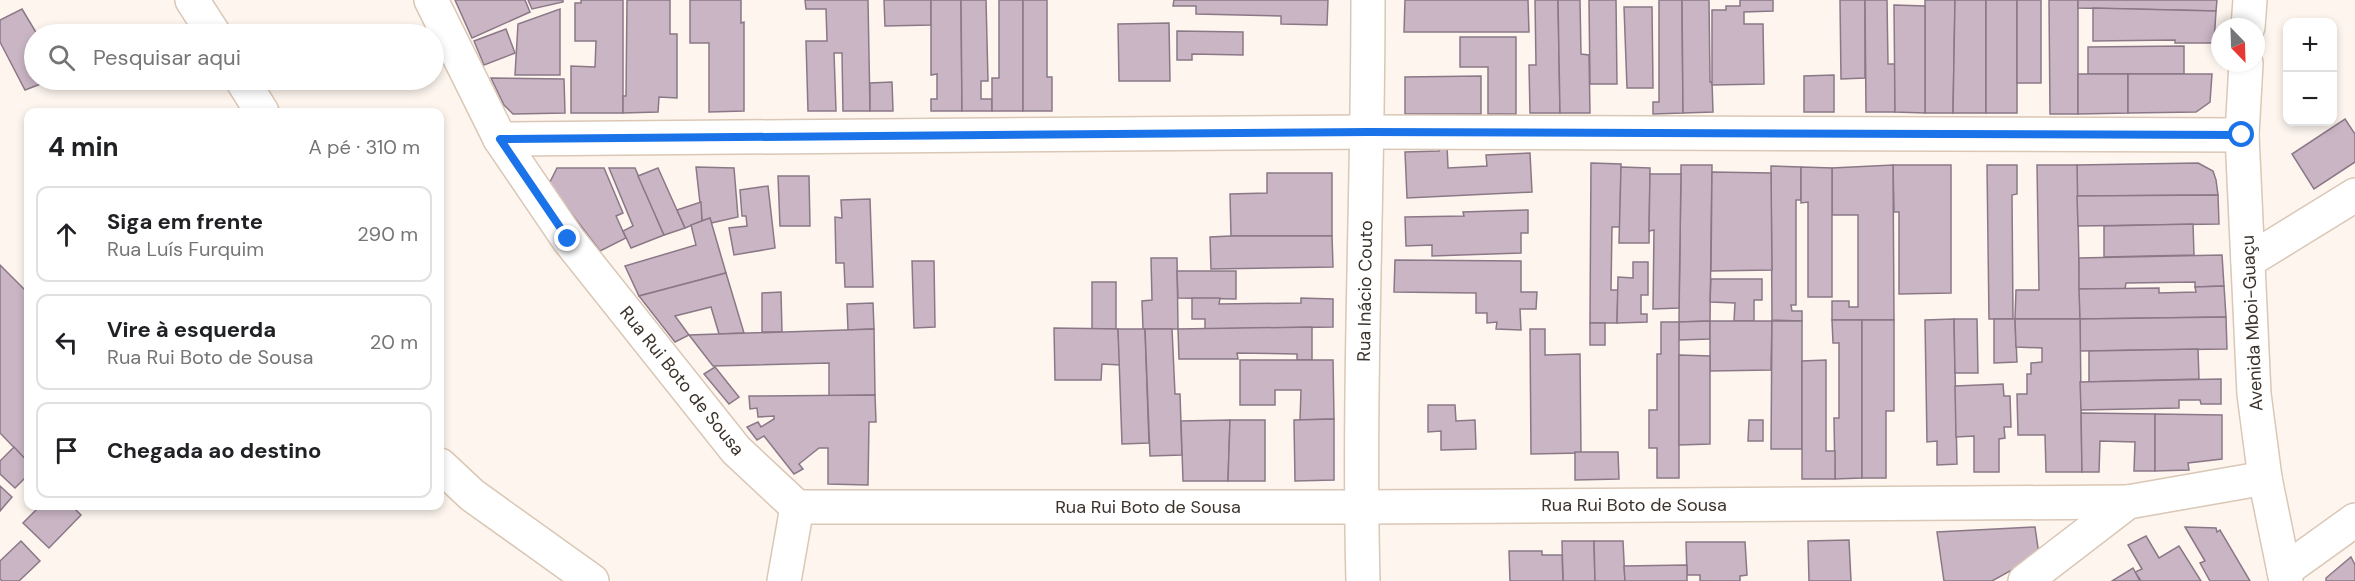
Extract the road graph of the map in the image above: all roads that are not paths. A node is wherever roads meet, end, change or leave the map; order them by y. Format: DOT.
graph roads {
  1 [pos="192,0"];
  2 [pos="431,0"];
  3 [pos="1368,0"];
  4 [pos="2250,0"];
  5 [pos="2249,18"];
  6 [pos="208,24"];
  7 [pos="443,24"];
  8 [pos="444,26"];
  9 [pos="2246,72"];
  10 [pos="248,90"];
  11 [pos="260,108"];
  12 [pos="1368,132"];
  13 [pos="2242,135"];
  14 [pos="500,139"];
  15 [pos="2355,195"];
  16 [pos="2248,261"];
  17 [pos="444,469"];
  18 [pos="2265,478"];
  19 [pos="2128,502"];
  20 [pos="797,507"];
  21 [pos="1361,507"];
  22 [pos="2355,520"];
  23 [pos="2285,576"];
  24 [pos="592,581"];
  25 [pos="784,581"];
  26 [pos="1363,581"];
  27 [pos="2025,581"];
  1 -- 6 [label="street"];
  2 -- 7 [label="street, Rua Rui Boto de Sousa"];
  3 -- 12 [label="street, Rua Inácio Couto"];
  4 -- 5 [label="street"];
  8 -- 14 [label="street, Rua Rui Boto de Sousa"];
  9 -- 13 [label="street, Avenida Mboi-Guaçu"];
  10 -- 11 [label="street"];
  12 -- 13 [label="street"];
  12 -- 14 [label="street"];
  12 -- 21 [label="street, Rua Inácio Couto"];
  13 -- 16 [label="street, Avenida Mboi-Guaçu"];
  14 -- 20 [label="street, Rua Rui Boto de Sousa"];
  15 -- 16 [label="street"];
  16 -- 18 [label="street, Avenida Mboi-Guaçu"];
  17 -- 24 [label="street"];
  18 -- 19 [label="street, Rua Rui Boto de Sousa"];
  18 -- 23 [label="street, Avenida Mboi-Guaçu"];
  19 -- 21 [label="street, Rua Rui Boto de Sousa"];
  19 -- 27 [label="street"];
  20 -- 21 [label="street, Rua Rui Boto de Sousa"];
  20 -- 25 [label="street"];
  21 -- 26 [label="street, Rua Inácio Couto"];
  22 -- 23 [label="street"];
}
